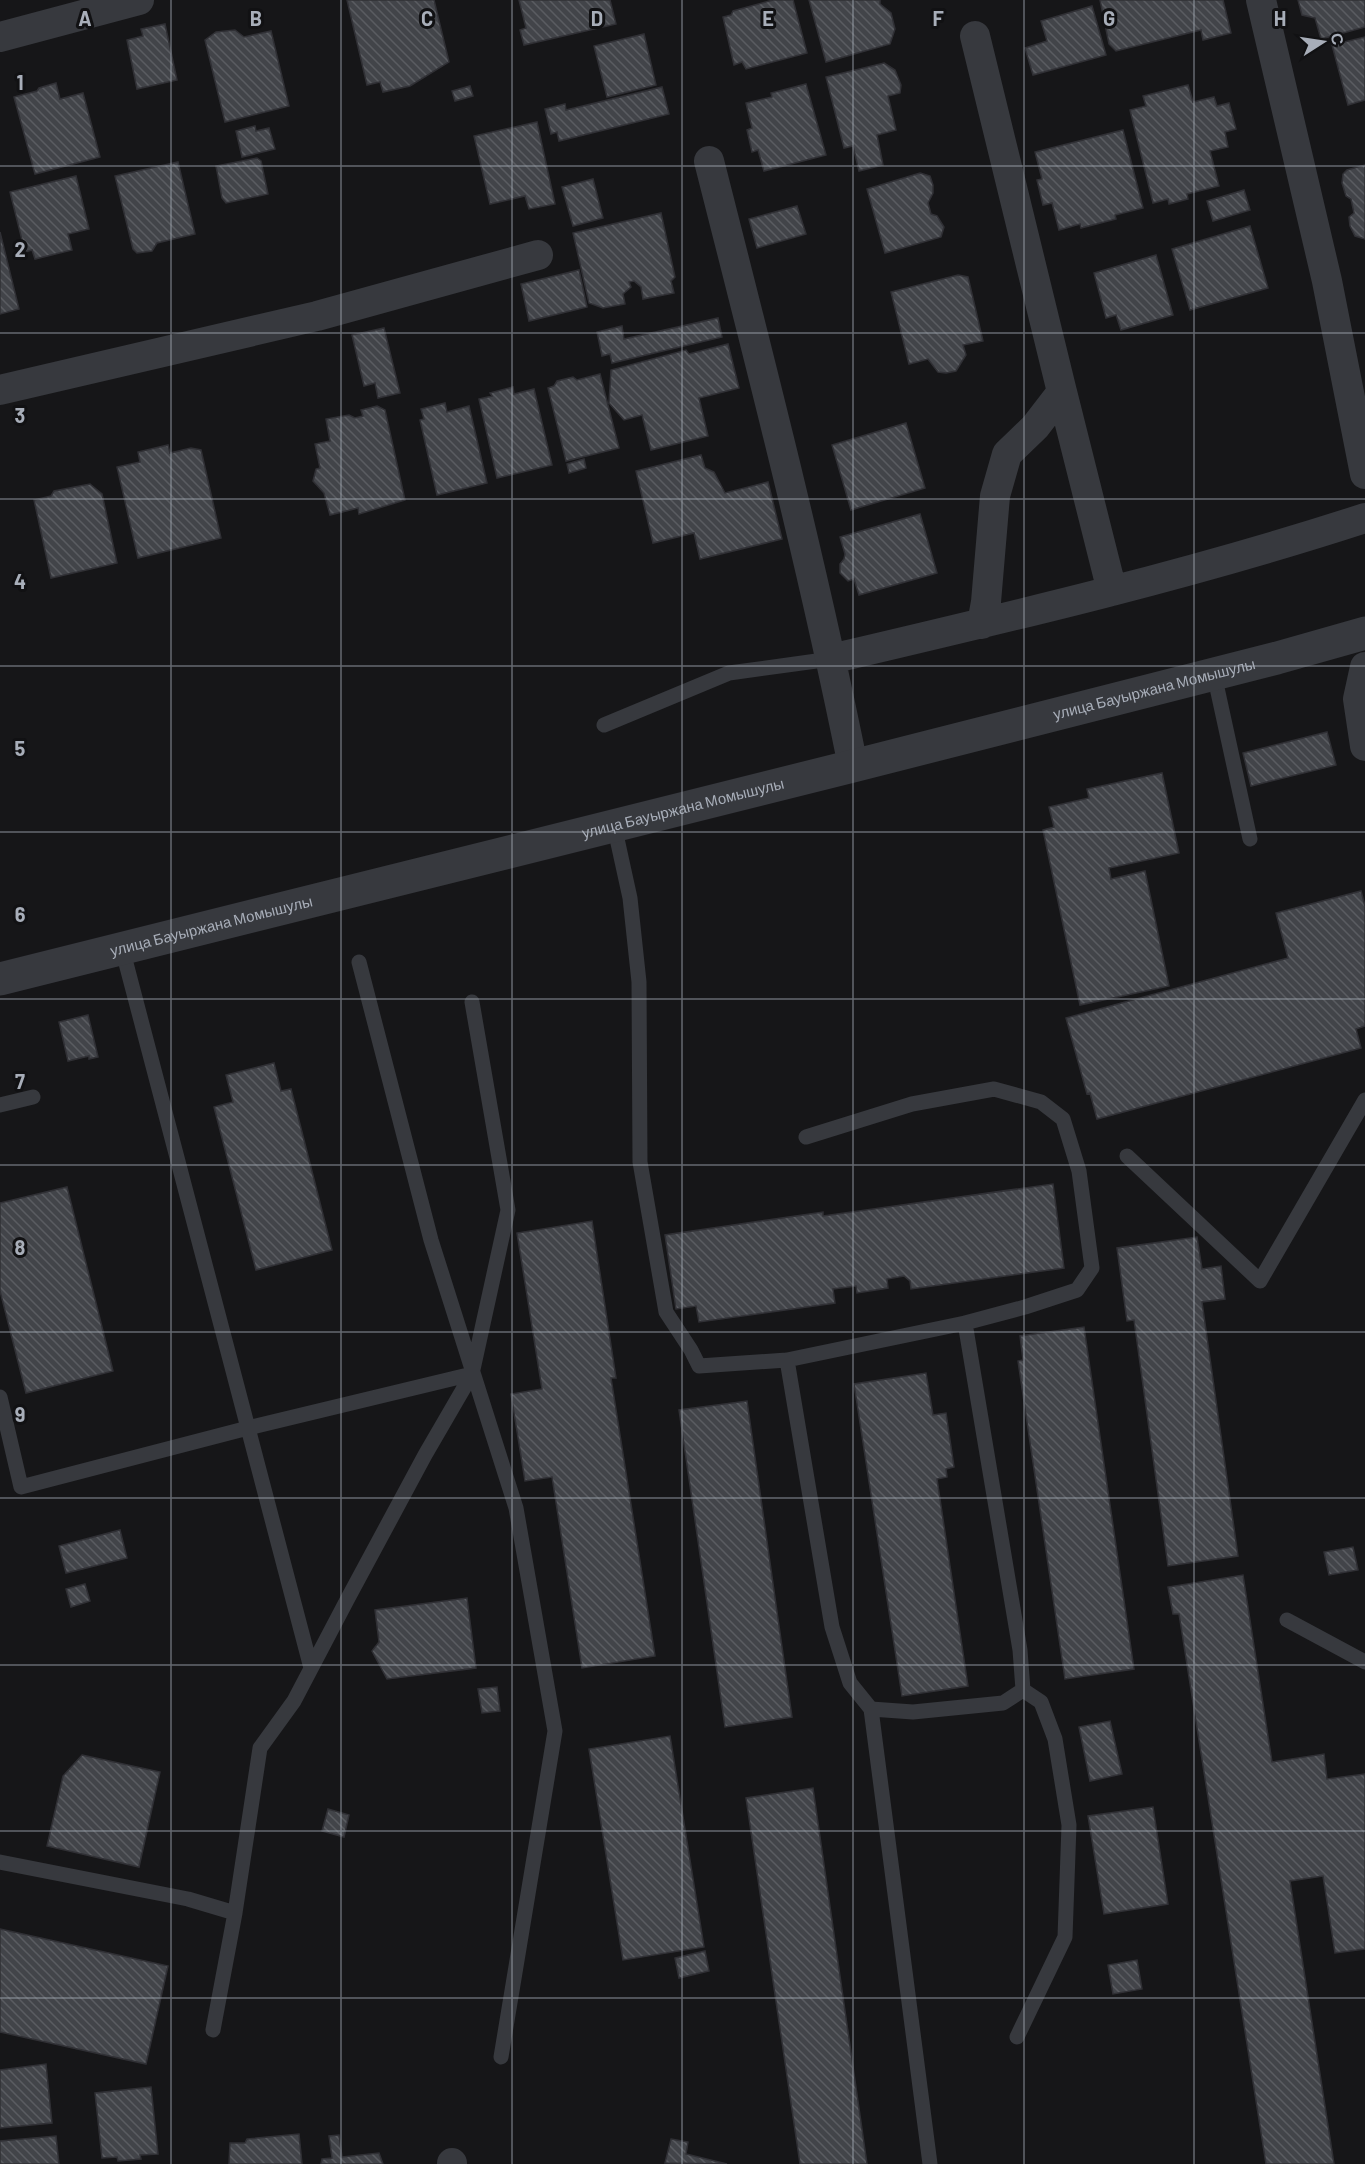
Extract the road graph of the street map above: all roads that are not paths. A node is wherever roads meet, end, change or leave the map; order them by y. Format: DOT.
graph roads {
  1 [pos="139,0"];
  2 [pos="1261,0"];
  3 [pos="975,36"];
  4 [pos="0,37"];
  5 [pos="709,161"];
  6 [pos="538,255"];
  7 [pos="0,390"];
  8 [pos="1062,392"];
  9 [pos="1365,474"];
  10 [pos="1365,518"];
  11 [pos="1112,591"];
  12 [pos="981,624"];
  13 [pos="1365,633"];
  14 [pos="831,659"];
  15 [pos="1365,667"];
  16 [pos="1214,674"];
  17 [pos="604,725"];
  18 [pos="1365,746"];
  19 [pos="853,766"];
  20 [pos="614,825"];
  21 [pos="1250,839"];
  22 [pos="122,948"];
  23 [pos="359,962"];
  24 [pos="0,979"];
  25 [pos="472,1002"];
  26 [pos="33,1097"];
  27 [pos="1365,1100"];
  28 [pos="0,1105"];
  29 [pos="806,1137"];
  30 [pos="1127,1155"];
  31 [pos="965,1323"];
  32 [pos="787,1360"];
  33 [pos="472,1374"];
  34 [pos="0,1397"];
  35 [pos="248,1428"];
  36 [pos="1287,1620"];
  37 [pos="1365,1662"];
  38 [pos="311,1668"];
  39 [pos="1023,1690"];
  40 [pos="871,1708"];
  41 [pos="0,1862"];
  42 [pos="235,1913"];
  43 [pos="213,2030"];
  44 [pos="1017,2037"];
  45 [pos="501,2058"];
  46 [pos="930,2164"];
  1 -- 4 [label="street"];
  2 -- 9 [label="street"];
  3 -- 8 [label="street"];
  5 -- 14 [label="street"];
  6 -- 7 [label="street"];
  8 -- 11 [label="street"];
  8 -- 12 [label="street"];
  10 -- 11 [label="street"];
  11 -- 12 [label="street"];
  12 -- 14 [label="street"];
  13 -- 16 [label="street, улица Бауыржана Момышулы"];
  14 -- 17 [label="lane"];
  14 -- 19 [label="street"];
  15 -- 18 [label="street"];
  16 -- 19 [label="street, улица Бауыржана Момышулы"];
  16 -- 21 [label="lane"];
  19 -- 20 [label="street, улица Бауыржана Момышулы"];
  20 -- 22 [label="street, улица Бауыржана Момышулы"];
  20 -- 32 [label="lane"];
  22 -- 24 [label="street, улица Бауыржана Момышулы"];
  22 -- 35 [label="lane"];
  23 -- 33 [label="lane"];
  25 -- 33 [label="lane"];
  26 -- 28 [label="lane"];
  27 -- 30 [label="lane"];
  29 -- 31 [label="lane"];
  31 -- 32 [label="lane"];
  31 -- 39 [label="lane"];
  32 -- 40 [label="lane"];
  33 -- 35 [label="lane"];
  33 -- 38 [label="lane"];
  33 -- 45 [label="lane"];
  34 -- 35 [label="lane"];
  35 -- 38 [label="lane"];
  36 -- 37 [label="lane"];
  38 -- 42 [label="lane"];
  39 -- 40 [label="lane"];
  39 -- 44 [label="lane"];
  40 -- 46 [label="lane"];
  41 -- 42 [label="lane"];
  42 -- 43 [label="lane"];
}
